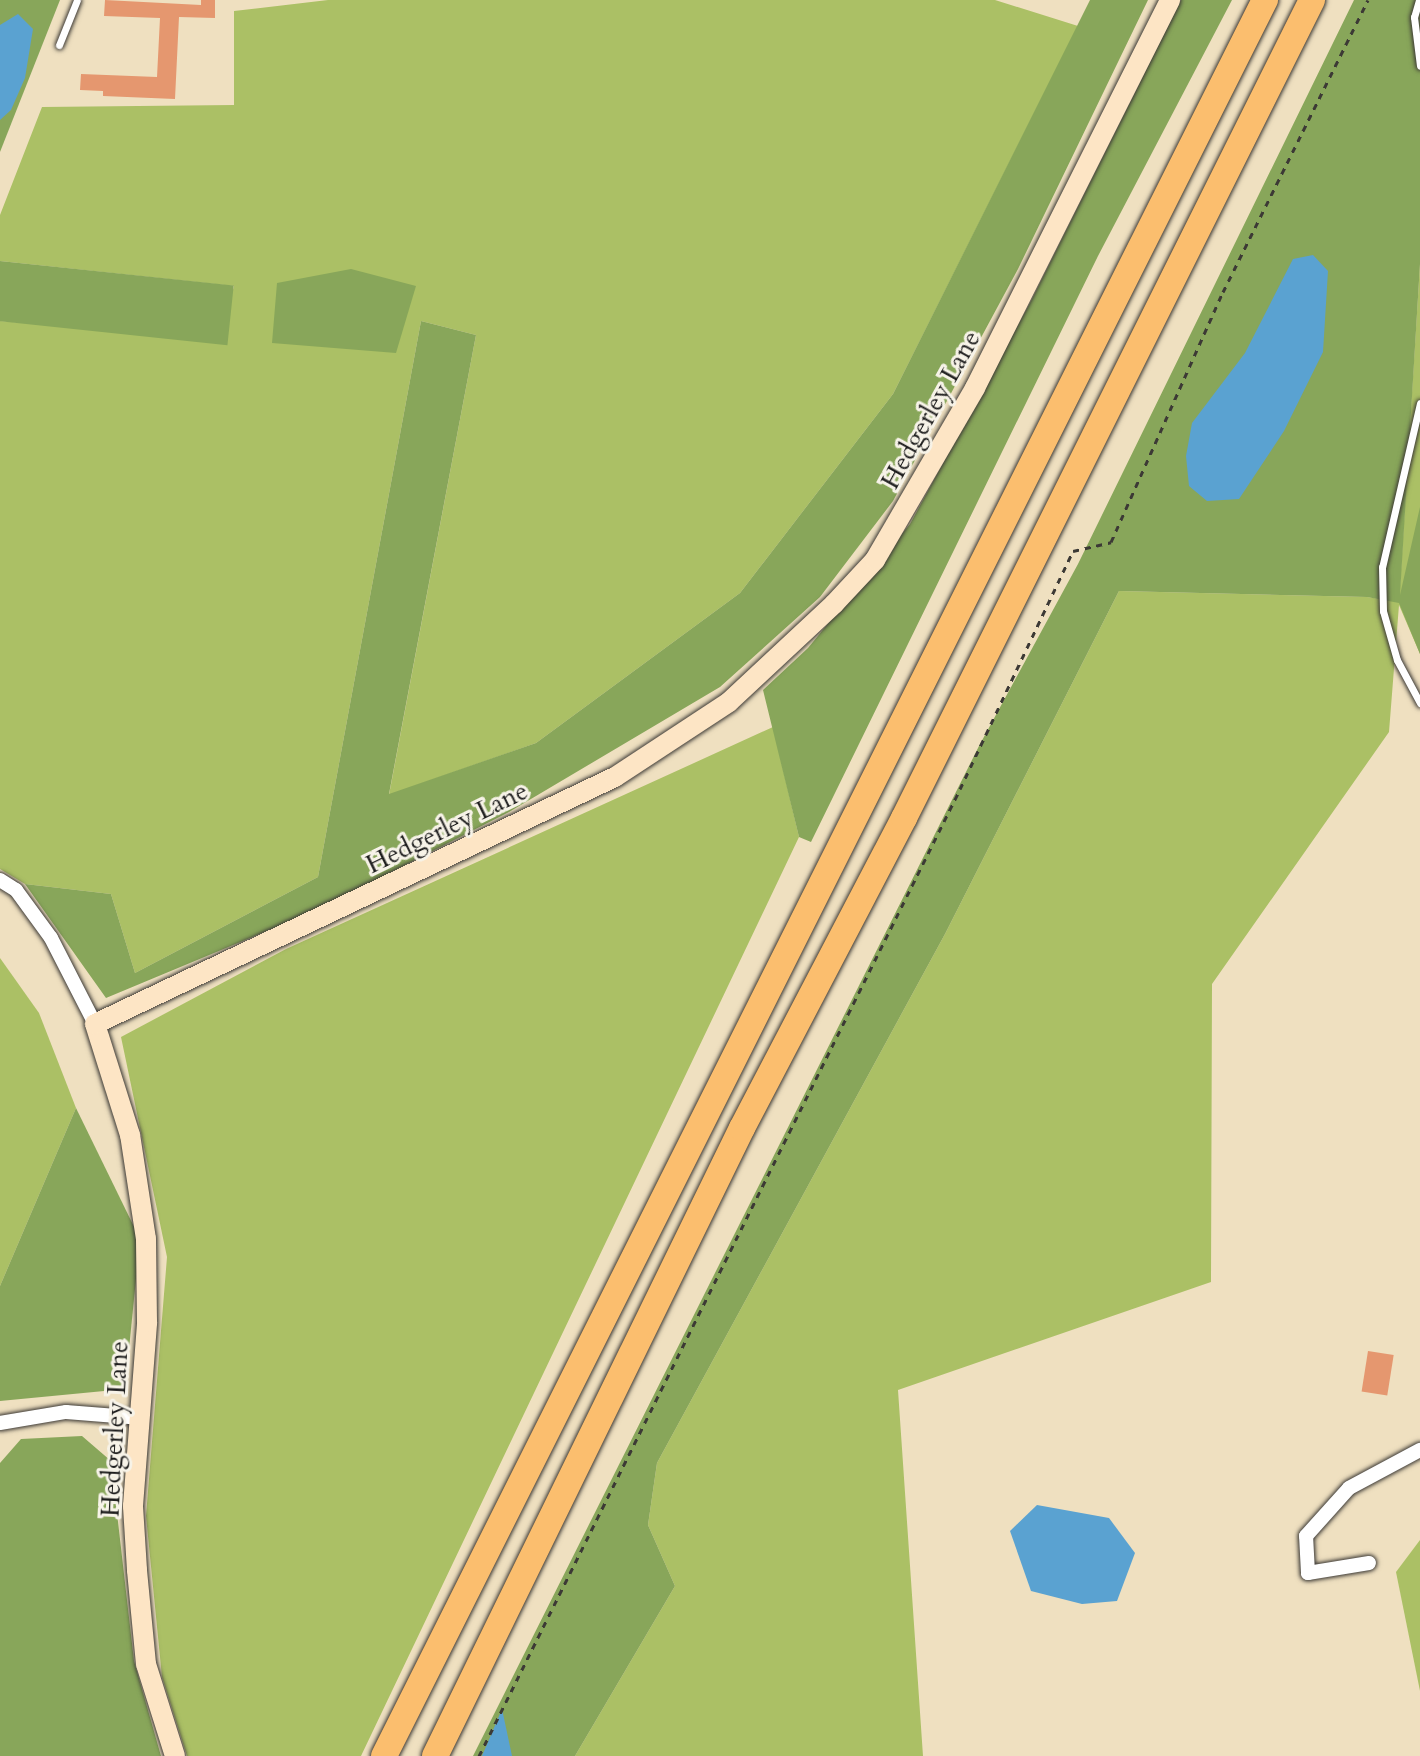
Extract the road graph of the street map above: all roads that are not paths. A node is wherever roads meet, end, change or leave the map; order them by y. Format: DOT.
graph roads {
  1 [pos="77,0"];
  2 [pos="1170,0"];
  3 [pos="1265,0"];
  4 [pos="1312,0"];
  5 [pos="1419,0"];
  6 [pos="59,45"];
  7 [pos="1420,66"];
  8 [pos="1420,403"];
  9 [pos="1420,703"];
  10 [pos="0,880"];
  11 [pos="95,1024"];
  12 [pos="142,1418"];
  13 [pos="0,1423"];
  14 [pos="1420,1450"];
  15 [pos="1369,1563"];
  16 [pos="175,1756"];
  17 [pos="384,1756"];
  18 [pos="435,1756"];
  1 -- 6 [label="lane"];
  2 -- 11 [label="street, Hedgerley Lane"];
  3 -- 17 [label="highway"];
  4 -- 18 [label="highway"];
  5 -- 7 [label="lane"];
  8 -- 9 [label="lane"];
  10 -- 11 [label="street"];
  11 -- 12 [label="street, Hedgerley Lane"];
  12 -- 13 [label="street"];
  12 -- 16 [label="street, Hedgerley Lane"];
  14 -- 15 [label="street"];
}
